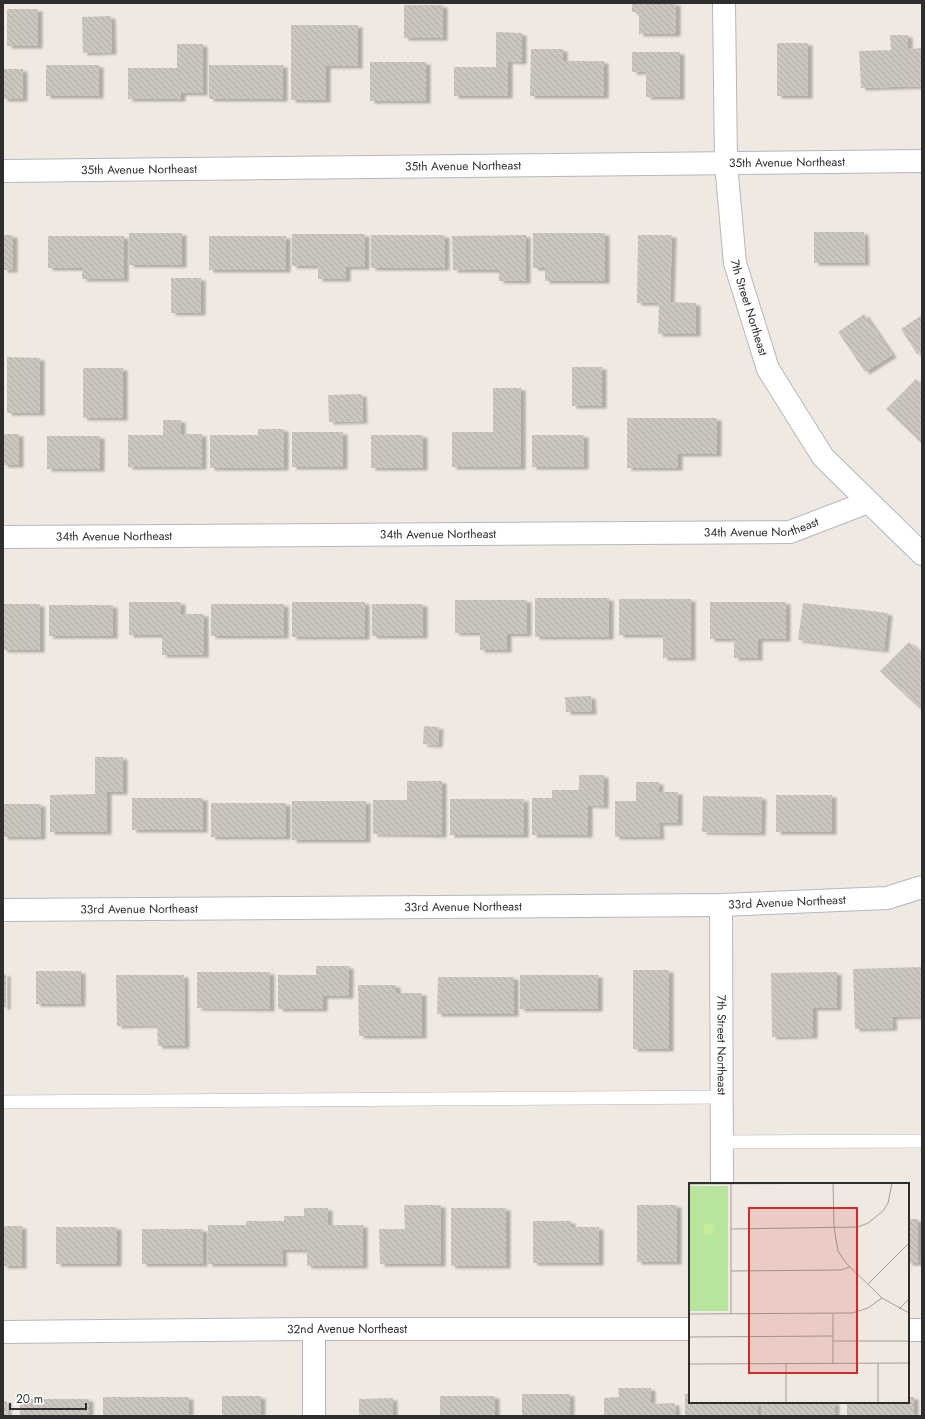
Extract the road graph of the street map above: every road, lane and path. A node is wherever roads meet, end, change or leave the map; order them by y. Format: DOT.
graph roads {
  1 [pos="724,3"];
  2 [pos="922,161"];
  3 [pos="726,164"];
  4 [pos="3,171"];
  5 [pos="868,502"];
  6 [pos="3,537"];
  7 [pos="922,554"];
  8 [pos="922,887"];
  9 [pos="722,905"];
  10 [pos="3,910"];
  11 [pos="722,1096"];
  12 [pos="3,1102"];
  13 [pos="922,1141"];
  14 [pos="722,1142"];
  15 [pos="722,1183"];
  16 [pos="314,1329"];
  17 [pos="689,1329"];
  18 [pos="909,1330"];
  19 [pos="922,1330"];
  20 [pos="3,1332"];
  21 [pos="314,1416"];
  1 -- 3 [label="street, 7th Street Northeast"];
  2 -- 3 [label="street, 35th Avenue Northeast"];
  3 -- 4 [label="street, 35th Avenue Northeast"];
  3 -- 5 [label="street, 7th Street Northeast"];
  5 -- 6 [label="street, 34th Avenue Northeast"];
  5 -- 7 [label="street, 7th Street Northeast"];
  8 -- 9 [label="street, 33rd Avenue Northeast"];
  9 -- 10 [label="street, 33rd Avenue Northeast"];
  9 -- 11 [label="street, 7th Street Northeast"];
  11 -- 12 [label="lane"];
  11 -- 14 [label="street, 7th Street Northeast"];
  13 -- 14 [label="lane"];
  14 -- 15 [label="street, 7th Street Northeast"];
  16 -- 17 [label="street, 32nd Avenue Northeast"];
  16 -- 20 [label="street, 32nd Avenue Northeast"];
  16 -- 21 [label="street"];
  18 -- 19 [label="street"];
}
